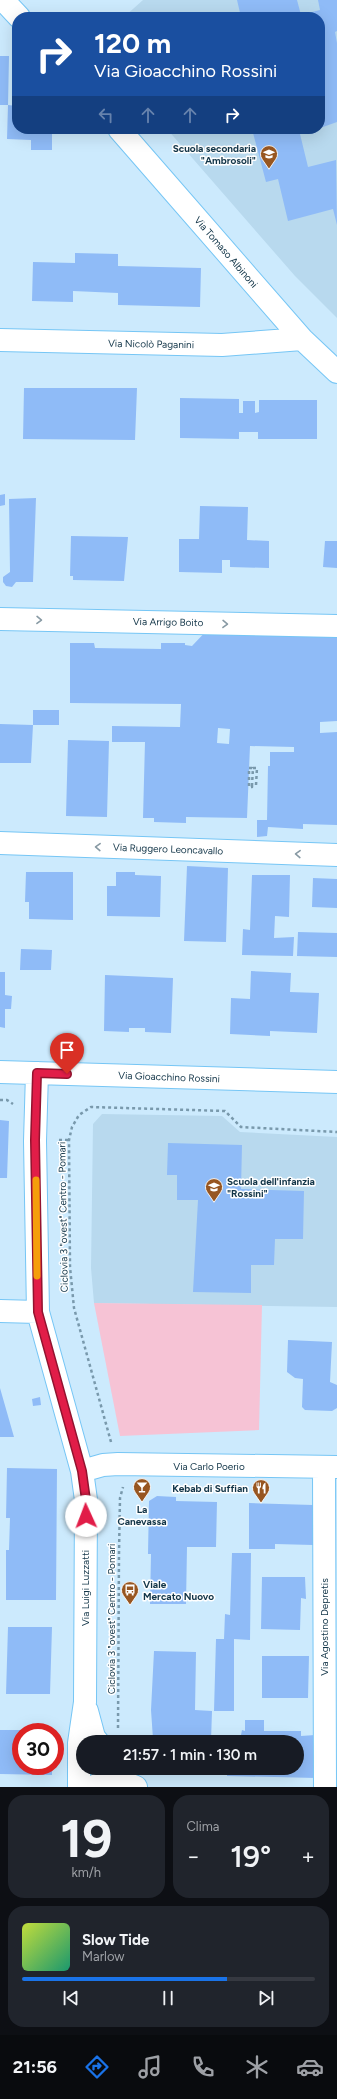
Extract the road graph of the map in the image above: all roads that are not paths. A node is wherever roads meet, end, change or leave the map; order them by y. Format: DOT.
graph roads {
  1 [pos="3,0"];
  2 [pos="14,12"];
  3 [pos="123,134"];
  4 [pos="302,339"];
  5 [pos="0,340"];
  6 [pos="337,372"];
  7 [pos="0,619"];
  8 [pos="337,626"];
  9 [pos="0,843"];
  10 [pos="337,855"];
  11 [pos="0,1072"];
  12 [pos="37,1073"];
  13 [pos="337,1082"];
  14 [pos="0,1311"];
  15 [pos="38,1312"];
  16 [pos="330,1467"];
  17 [pos="82,1471"];
  18 [pos="85,1702"];
  19 [pos="93,1735"];
  20 [pos="126,1779"];
  21 [pos="79,1787"];
  22 [pos="92,1787"];
  23 [pos="325,1787"];
  1 -- 2 [label="street"];
  3 -- 4 [label="street, Via Tomaso Albinoni"];
  4 -- 5 [label="street, Via Nicolò Paganini"];
  4 -- 6 [label="street, Via Tomaso Albinoni"];
  7 -- 8 [label="street, Via Arrigo Boito, one-way"];
  10 -- 9 [label="street, Via Ruggero Leoncavallo, one-way"];
  11 -- 12 [label="street, Via Gioacchino Rossini"];
  12 -- 13 [label="street, Via Gioacchino Rossini"];
  12 -- 15 [label="street, Via Luigi Luzzatti"];
  14 -- 15 [label="street"];
  15 -- 17 [label="street, Via Luigi Luzzatti"];
  16 -- 17 [label="street, Via Carlo Poerio"];
  16 -- 23 [label="street, Via Agostino Depretis"];
  17 -- 18 [label="street, Via Luigi Luzzatti"];
  18 -- 19 [label="street, Via Luigi Luzzatti"];
  18 -- 21 [label="street, Via Luigi Luzzatti"];
  20 -- 22 [label="street"];
}
